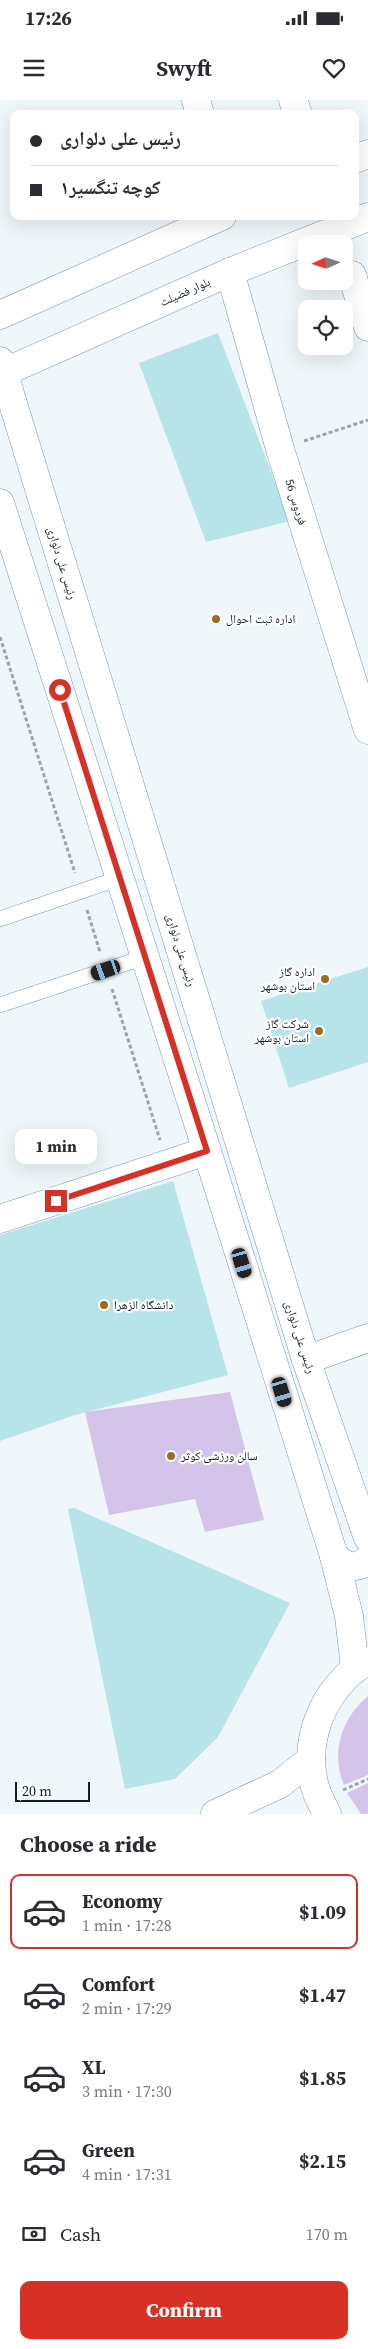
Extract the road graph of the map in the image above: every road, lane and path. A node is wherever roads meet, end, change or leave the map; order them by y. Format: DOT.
graph roads {
  1 [pos="368,217"];
  2 [pos="213,220"];
  3 [pos="230,272"];
  4 [pos="353,278"];
  5 [pos="0,315"];
  6 [pos="368,327"];
  7 [pos="1,369"];
  8 [pos="368,420"];
  9 [pos="280,449"];
  10 [pos="0,503"];
  11 [pos="368,730"];
  12 [pos="120,878"];
  13 [pos="0,919"];
  14 [pos="145,957"];
  15 [pos="0,1006"];
  16 [pos="207,1151"];
  17 [pos="0,1219"];
  18 [pos="368,1338"];
  19 [pos="306,1360"];
  20 [pos="368,1538"];
  21 [pos="334,1556"];
  22 [pos="368,1560"];
  23 [pos="362,1664"];
  24 [pos="311,1759"];
  25 [pos="368,1779"];
  26 [pos="338,1783"];
  27 [pos="341,1790"];
  28 [pos="335,1805"];
  29 [pos="215,1814"];
  1 -- 3 [label="main road, بلوار فضیلت"];
  2 -- 5 [label="main road"];
  3 -- 7 [label="main road, بلوار فضیلت"];
  3 -- 9 [label="main road, فردوس 56"];
  4 -- 6 [label="main road"];
  7 -- 19 [label="main road, رئیس علی دلواری"];
  8 -- 9 [label="path"];
  9 -- 11 [label="main road, فردوس 56"];
  10 -- 12 [label="main road"];
  12 -- 13 [label="lane"];
  12 -- 14 [label="main road"];
  14 -- 15 [label="lane"];
  14 -- 16 [label="main road"];
  16 -- 17 [label="main road"];
  16 -- 21 [label="main road"];
  18 -- 19 [label="main road"];
  19 -- 20 [label="main road, رئیس علی دلواری"];
  21 -- 22 [label="main road"];
  21 -- 23 [label="main road"];
  23 -- 24 [label="main road"];
  24 -- 28 [label="main road"];
  24 -- 29 [label="main road"];
  25 -- 27 [label="path"];
  26 -- 27 [label="path"];
  27 -- 28 [label="path"];
}
